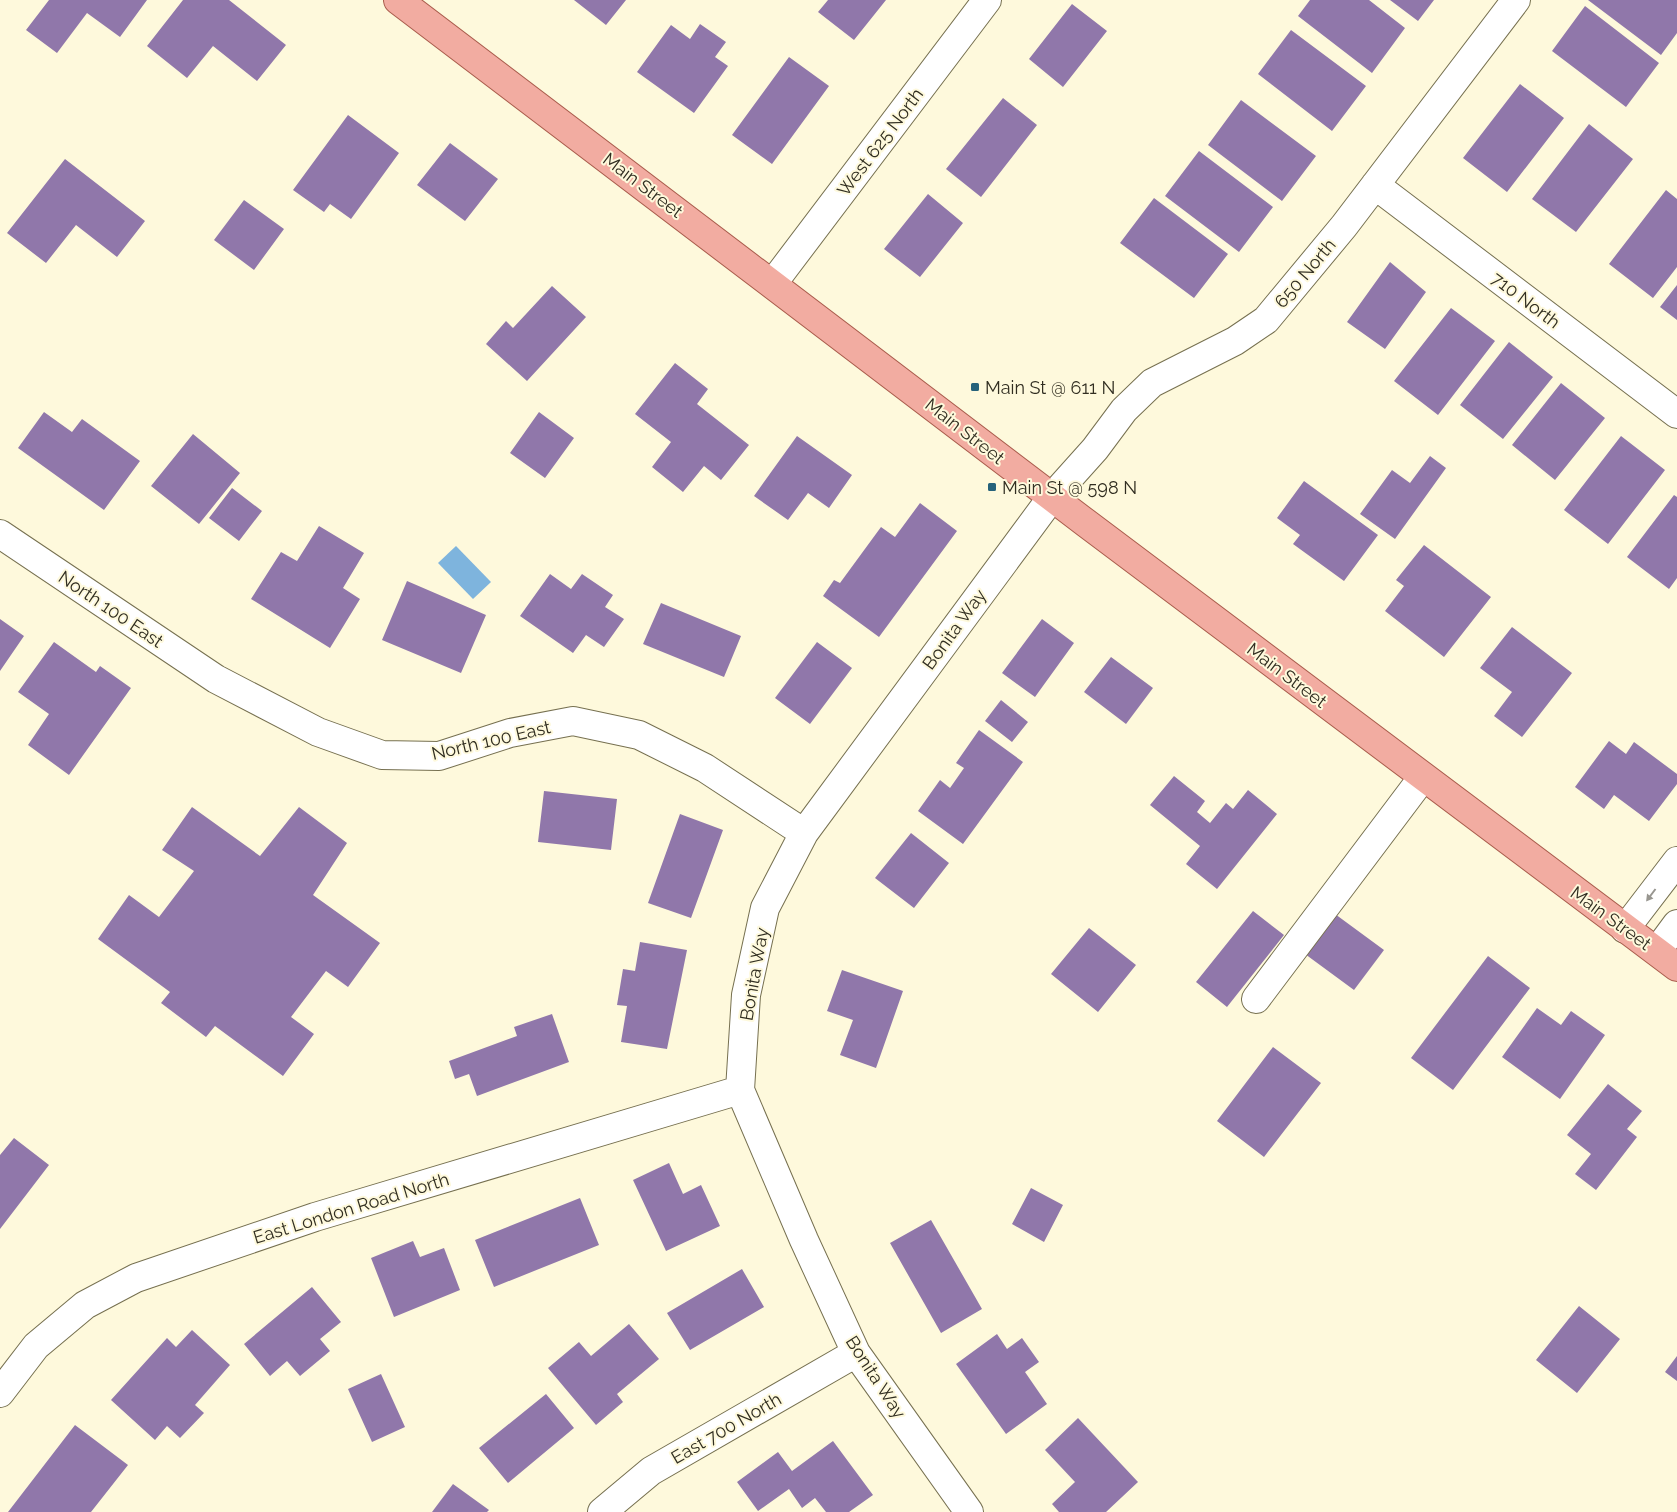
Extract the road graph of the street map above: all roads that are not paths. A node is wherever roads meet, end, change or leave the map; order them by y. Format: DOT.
graph roads {
  1 [pos="398,0"];
  2 [pos="987,0"];
  3 [pos="1516,0"];
  4 [pos="1375,185"];
  5 [pos="773,283"];
  6 [pos="1677,414"];
  7 [pos="1052,497"];
  8 [pos="0,534"];
  9 [pos="1422,777"];
  10 [pos="804,833"];
  11 [pos="1677,861"];
  12 [pos="1677,924"];
  13 [pos="1625,929"];
  14 [pos="1667,959"];
  15 [pos="1256,999"];
  16 [pos="740,1090"];
  17 [pos="856,1353"];
  18 [pos="0,1393"];
  19 [pos="602,1512"];
  20 [pos="969,1512"];
  1 -- 5 [label="main road, Main Street"];
  2 -- 5 [label="street, West 625 North"];
  3 -- 4 [label="street, 650 North"];
  4 -- 6 [label="street, 710 North"];
  4 -- 7 [label="street, 650 North"];
  5 -- 7 [label="main road, Main Street"];
  7 -- 9 [label="main road, Main Street"];
  7 -- 10 [label="street, Bonita Way"];
  8 -- 10 [label="street, North 100 East"];
  9 -- 13 [label="main road, Main Street"];
  9 -- 15 [label="street"];
  10 -- 16 [label="street, Bonita Way"];
  11 -- 13 [label="street, one-way"];
  12 -- 14 [label="street"];
  13 -- 14 [label="main road, Main Street"];
  16 -- 17 [label="street, Bonita Way"];
  16 -- 18 [label="street, East London Road North"];
  17 -- 19 [label="street, East 700 North"];
  17 -- 20 [label="street, Bonita Way"];
}
